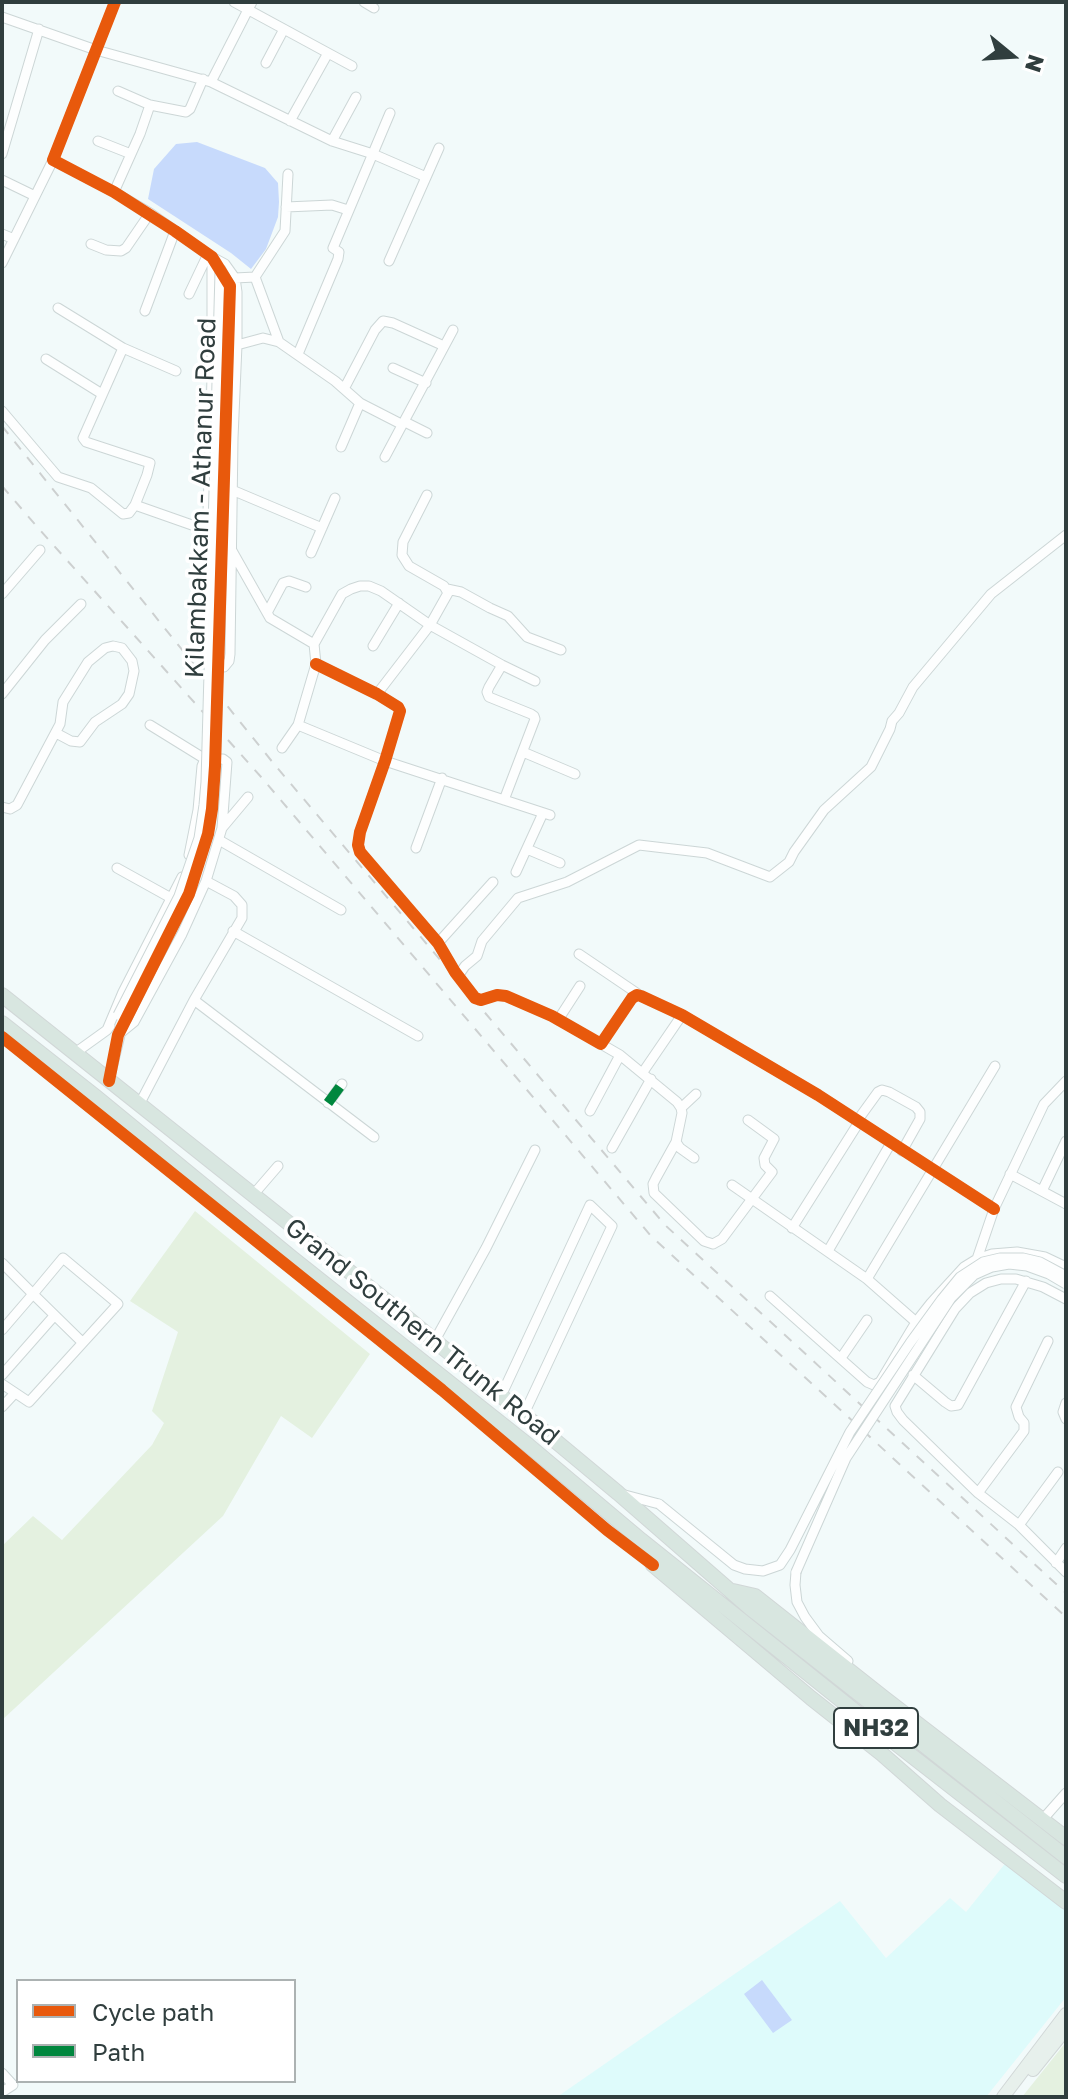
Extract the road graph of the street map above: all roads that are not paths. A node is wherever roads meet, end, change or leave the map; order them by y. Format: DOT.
graph roads {
  1 [pos="115,2"];
  2 [pos="234,2"];
  3 [pos="364,2"];
  4 [pos="250,6"];
  5 [pos="374,8"];
  6 [pos="2,17"];
  7 [pos="39,29"];
  8 [pos="284,29"];
  9 [pos="96,50"];
  10 [pos="328,53"];
  11 [pos="266,63"];
  12 [pos="352,66"];
  13 [pos="207,81"];
  14 [pos="118,91"];
  15 [pos="356,97"];
  16 [pos="150,105"];
  17 [pos="390,113"];
  18 [pos="290,121"];
  19 [pos="7,123"];
  20 [pos="98,141"];
  21 [pos="332,141"];
  22 [pos="439,148"];
  23 [pos="2,154"];
  24 [pos="131,154"];
  25 [pos="373,154"];
  26 [pos="53,160"];
  27 [pos="288,174"];
  28 [pos="426,177"];
  29 [pos="2,180"];
  30 [pos="114,192"];
  31 [pos="35,196"];
  32 [pos="286,207"];
  33 [pos="348,210"];
  34 [pos="150,213"];
  35 [pos="175,231"];
  36 [pos="2,234"];
  37 [pos="14,239"];
  38 [pos="91,244"];
  39 [pos="210,256"];
  40 [pos="389,261"];
  41 [pos="2,263"];
  42 [pos="255,277"];
  43 [pos="235,278"];
  44 [pos="189,294"];
  45 [pos="58,308"];
  46 [pos="145,311"];
  47 [pos="453,330"];
  48 [pos="279,342"];
  49 [pos="237,345"];
  50 [pos="444,346"];
  51 [pos="123,348"];
  52 [pos="298,354"];
  53 [pos="46,359"];
  54 [pos="393,368"];
  55 [pos="176,371"];
  56 [pos="426,383"];
  57 [pos="344,389"];
  58 [pos="102,394"];
  59 [pos="360,403"];
  60 [pos="2,411"];
  61 [pos="403,423"];
  62 [pos="427,433"];
  63 [pos="341,447"];
  64 [pos="385,457"];
  65 [pos="232,490"];
  66 [pos="427,495"];
  67 [pos="335,498"];
  68 [pos="135,505"];
  69 [pos="322,528"];
  70 [pos="209,531"];
  71 [pos="1066,535"];
  72 [pos="231,549"];
  73 [pos="40,550"];
  74 [pos="311,553"];
  75 [pos="4,587"];
  76 [pos="306,587"];
  77 [pos="447,589"];
  78 [pos="399,603"];
  79 [pos="81,604"];
  80 [pos="267,613"];
  81 [pos="430,625"];
  82 [pos="314,644"];
  83 [pos="373,646"];
  84 [pos="561,650"];
  85 [pos="316,664"];
  86 [pos="502,665"];
  87 [pos="535,681"];
  88 [pos="2,694"];
  89 [pos="377,694"];
  90 [pos="150,725"];
  91 [pos="298,725"];
  92 [pos="56,733"];
  93 [pos="282,748"];
  94 [pos="523,752"];
  95 [pos="205,759"];
  96 [pos="385,761"];
  97 [pos="575,774"];
  98 [pos="442,778"];
  99 [pos="248,797"];
  100 [pos="504,800"];
  101 [pos="2,807"];
  102 [pos="222,828"];
  103 [pos="219,840"];
  104 [pos="416,848"];
  105 [pos="527,849"];
  106 [pos="560,863"];
  107 [pos="117,868"];
  108 [pos="516,872"];
  109 [pos="206,881"];
  110 [pos="493,882"];
  111 [pos="171,898"];
  112 [pos="341,910"];
  113 [pos="233,931"];
  114 [pos="438,943"];
  115 [pos="579,954"];
  116 [pos="458,976"];
  117 [pos="580,986"];
  118 [pos="2,995"];
  119 [pos="641,996"];
  120 [pos="194,1000"];
  121 [pos="682,1015"];
  122 [pos="122,1018"];
  123 [pos="558,1020"];
  124 [pos="2,1023"];
  125 [pos="107,1030"];
  126 [pos="118,1035"];
  127 [pos="418,1036"];
  128 [pos="2,1037"];
  129 [pos="601,1044"];
  130 [pos="75,1053"];
  131 [pos="620,1055"];
  132 [pos="995,1066"];
  133 [pos="647,1076"];
  134 [pos="109,1081"];
  135 [pos="1066,1081"];
  136 [pos="342,1084"];
  137 [pos="696,1094"];
  138 [pos="328,1103"];
  139 [pos="139,1105"];
  140 [pos="681,1108"];
  141 [pos="590,1111"];
  142 [pos="748,1120"];
  143 [pos="858,1122"];
  144 [pos="374,1137"];
  145 [pos="1066,1141"];
  146 [pos="676,1142"];
  147 [pos="891,1143"];
  148 [pos="612,1148"];
  149 [pos="535,1150"];
  150 [pos="902,1151"];
  151 [pos="694,1158"];
  152 [pos="278,1166"];
  153 [pos="933,1170"];
  154 [pos="1010,1174"];
  155 [pos="732,1185"];
  156 [pos="1042,1191"];
  157 [pos="253,1195"];
  158 [pos="753,1199"];
  159 [pos="1066,1204"];
  160 [pos="994,1209"];
  161 [pos="792,1228"];
  162 [pos="828,1251"];
  163 [pos="977,1259"];
  164 [pos="1066,1267"];
  165 [pos="3,1268"];
  166 [pos="1066,1276"];
  167 [pos="867,1279"];
  168 [pos="1026,1281"];
  169 [pos="1066,1284"];
  170 [pos="33,1294"];
  171 [pos="770,1296"];
  172 [pos="1066,1299"];
  173 [pos="54,1316"];
  174 [pos="867,1320"];
  175 [pos="916,1322"];
  176 [pos="2,1330"];
  177 [pos="1048,1341"];
  178 [pos="82,1342"];
  179 [pos="434,1342"];
  180 [pos="841,1358"];
  181 [pos="2,1375"];
  182 [pos="913,1375"];
  183 [pos="2,1384"];
  184 [pos="874,1385"];
  185 [pos="15,1393"];
  186 [pos="501,1396"];
  187 [pos="1066,1403"];
  188 [pos="2,1407"];
  189 [pos="895,1409"];
  190 [pos="524,1414"];
  191 [pos="1066,1419"];
  192 [pos="1058,1472"];
  193 [pos="618,1493"];
  194 [pos="978,1493"];
  195 [pos="1019,1525"];
  196 [pos="641,1540"];
  197 [pos="1066,1548"];
  198 [pos="1056,1563"];
  199 [pos="653,1565"];
  200 [pos="1066,1572"];
  201 [pos="728,1590"];
  202 [pos="903,1713"];
  203 [pos="1066,1793"];
  204 [pos="1043,1819"];
  205 [pos="1066,1838"];
  206 [pos="1066,1857"];
  207 [pos="1066,1876"];
  208 [pos="1066,1902"];
  209 [pos="1066,2014"];
  210 [pos="1066,2029"];
  211 [pos="2,2073"];
  212 [pos="2,2092"];
  213 [pos="1003,2097"];
  214 [pos="1012,2097"];
  1 -- 9 [label="street"];
  2 -- 4 [label="street"];
  3 -- 5 [label="street"];
  4 -- 8 [label="street"];
  4 -- 13 [label="street"];
  6 -- 7 [label="street"];
  7 -- 9 [label="street"];
  7 -- 19 [label="street"];
  8 -- 10 [label="street"];
  8 -- 11 [label="street"];
  9 -- 13 [label="street"];
  9 -- 26 [label="street"];
  10 -- 12 [label="street"];
  10 -- 18 [label="street"];
  13 -- 16 [label="street"];
  13 -- 18 [label="street"];
  14 -- 16 [label="street"];
  15 -- 21 [label="street"];
  16 -- 24 [label="street"];
  17 -- 25 [label="street"];
  18 -- 21 [label="street"];
  19 -- 23 [label="street"];
  20 -- 24 [label="street"];
  21 -- 25 [label="street"];
  22 -- 28 [label="street"];
  24 -- 30 [label="street"];
  25 -- 28 [label="street"];
  25 -- 33 [label="street"];
  26 -- 30 [label="street, Kilambakkam - Athanur Road"];
  26 -- 31 [label="street"];
  27 -- 32 [label="street"];
  28 -- 40 [label="street"];
  29 -- 31 [label="street"];
  30 -- 34 [label="street, Kilambakkam - Athanur Road"];
  31 -- 37 [label="street"];
  32 -- 33 [label="street"];
  32 -- 42 [label="street"];
  33 -- 52 [label="street"];
  34 -- 35 [label="street, Kilambakkam - Athanur Road"];
  34 -- 38 [label="street"];
  35 -- 39 [label="street, Kilambakkam - Athanur Road"];
  35 -- 46 [label="street"];
  36 -- 37 [label="street"];
  37 -- 41 [label="street"];
  39 -- 43 [label="street"];
  39 -- 44 [label="street"];
  39 -- 70 [label="street"];
  39 -- 122 [label="street, Kilambakkam - Athanur Road, bridge"];
  42 -- 43 [label="street"];
  42 -- 48 [label="street"];
  43 -- 49 [label="street"];
  45 -- 51 [label="street"];
  47 -- 50 [label="street"];
  48 -- 49 [label="street"];
  48 -- 52 [label="street"];
  49 -- 65 [label="street"];
  50 -- 56 [label="street"];
  50 -- 57 [label="street"];
  51 -- 55 [label="street"];
  51 -- 58 [label="street"];
  52 -- 57 [label="street"];
  53 -- 58 [label="street"];
  54 -- 56 [label="street"];
  56 -- 61 [label="street"];
  57 -- 59 [label="street"];
  58 -- 68 [label="street"];
  59 -- 61 [label="street"];
  59 -- 63 [label="street"];
  60 -- 68 [label="street"];
  61 -- 62 [label="street"];
  61 -- 64 [label="street"];
  65 -- 69 [label="street"];
  65 -- 72 [label="street"];
  66 -- 77 [label="street"];
  67 -- 69 [label="street"];
  68 -- 70 [label="street"];
  69 -- 74 [label="street"];
  70 -- 72 [label="street"];
  70 -- 72 [label="street"];
  71 -- 116 [label="street"];
  72 -- 80 [label="street"];
  73 -- 75 [label="street"];
  76 -- 80 [label="street"];
  77 -- 81 [label="street"];
  77 -- 84 [label="street"];
  78 -- 81 [label="street"];
  78 -- 82 [label="street"];
  78 -- 83 [label="street"];
  79 -- 88 [label="street"];
  80 -- 82 [label="street"];
  81 -- 86 [label="street"];
  81 -- 89 [label="street"];
  82 -- 85 [label="street"];
  85 -- 89 [label="street"];
  85 -- 91 [label="street"];
  86 -- 87 [label="street"];
  86 -- 94 [label="street"];
  89 -- 96 [label="street"];
  90 -- 95 [label="street"];
  91 -- 93 [label="street"];
  91 -- 96 [label="street"];
  92 -- 92 [label="street"];
  92 -- 101 [label="street"];
  94 -- 97 [label="street"];
  94 -- 100 [label="street"];
  95 -- 102 [label="street"];
  95 -- 111 [label="street"];
  96 -- 98 [label="street"];
  96 -- 114 [label="street"];
  98 -- 100 [label="street"];
  98 -- 104 [label="street"];
  99 -- 102 [label="street"];
  100 -- 105 [label="street"];
  102 -- 103 [label="street"];
  103 -- 109 [label="street"];
  103 -- 112 [label="street"];
  105 -- 106 [label="street"];
  105 -- 108 [label="street"];
  107 -- 111 [label="street"];
  109 -- 113 [label="street"];
  109 -- 126 [label="street"];
  110 -- 114 [label="street"];
  111 -- 125 [label="street"];
  113 -- 120 [label="street"];
  113 -- 127 [label="street"];
  114 -- 116 [label="street"];
  115 -- 119 [label="street"];
  116 -- 123 [label="street"];
  117 -- 123 [label="street"];
  118 -- 130 [label="highway, NH32"];
  119 -- 121 [label="street"];
  119 -- 129 [label="street"];
  120 -- 138 [label="street"];
  120 -- 139 [label="street"];
  121 -- 133 [label="street"];
  121 -- 143 [label="street"];
  122 -- 125 [label="street, Kilambakkam - Athanur Road"];
  122 -- 126 [label="street, Kilambakkam - Athanur Road"];
  123 -- 129 [label="street"];
  124 -- 196 [label="highway, Grand Southern Trunk Road / NH32"];
  125 -- 130 [label="street, Kilambakkam - Athanur Road"];
  126 -- 134 [label="street, Kilambakkam - Athanur Road"];
  128 -- 199 [label="street"];
  129 -- 131 [label="street"];
  130 -- 134 [label="highway, NH32"];
  131 -- 133 [label="street"];
  131 -- 141 [label="street"];
  132 -- 153 [label="street"];
  133 -- 140 [label="street"];
  133 -- 148 [label="street"];
  134 -- 139 [label="highway, Grand Southern Trunk Road / NH32"];
  135 -- 154 [label="street"];
  136 -- 138 [label="street"];
  137 -- 140 [label="street"];
  138 -- 144 [label="street"];
  139 -- 157 [label="highway, Grand Southern Trunk Road / NH32"];
  140 -- 146 [label="street"];
  142 -- 158 [label="street"];
  143 -- 147 [label="street"];
  143 -- 150 [label="street"];
  143 -- 161 [label="street"];
  145 -- 156 [label="street"];
  146 -- 151 [label="street"];
  146 -- 158 [label="street"];
  147 -- 150 [label="street"];
  147 -- 162 [label="street"];
  149 -- 179 [label="street"];
  150 -- 153 [label="street"];
  152 -- 157 [label="street"];
  153 -- 160 [label="street"];
  153 -- 167 [label="street"];
  154 -- 156 [label="street"];
  154 -- 160 [label="street"];
  155 -- 158 [label="street"];
  156 -- 159 [label="street"];
  157 -- 179 [label="highway, Grand Southern Trunk Road / NH32"];
  158 -- 161 [label="street"];
  160 -- 163 [label="street"];
  161 -- 162 [label="street"];
  162 -- 167 [label="street"];
  163 -- 164 [label="street"];
  163 -- 175 [label="street"];
  165 -- 170 [label="street"];
  166 -- 193 [label="street, bridge"];
  167 -- 175 [label="street"];
  168 -- 172 [label="street"];
  168 -- 182 [label="street"];
  168 -- 182 [label="street"];
  169 -- 202 [label="street, bridge"];
  170 -- 173 [label="street"];
  170 -- 176 [label="street"];
  170 -- 178 [label="street"];
  171 -- 180 [label="street"];
  173 -- 178 [label="street"];
  173 -- 181 [label="street"];
  174 -- 180 [label="street"];
  175 -- 184 [label="street"];
  177 -- 194 [label="street"];
  178 -- 185 [label="street"];
  179 -- 186 [label="highway, Grand Southern Trunk Road / NH32"];
  180 -- 184 [label="street"];
  182 -- 189 [label="street"];
  183 -- 185 [label="street"];
  184 -- 189 [label="street"];
  185 -- 188 [label="street"];
  186 -- 190 [label="highway, Grand Southern Trunk Road / NH32"];
  186 -- 190 [label="street"];
  187 -- 191 [label="street"];
  189 -- 194 [label="street"];
  190 -- 193 [label="highway, Grand Southern Trunk Road / NH32"];
  192 -- 195 [label="street"];
  193 -- 201 [label="highway, Grand Southern Trunk Road / NH32"];
  194 -- 195 [label="street"];
  195 -- 198 [label="street"];
  196 -- 199 [label="highway"];
  196 -- 207 [label="highway, NH32"];
  197 -- 198 [label="street"];
  198 -- 200 [label="street"];
  199 -- 208 [label="highway"];
  201 -- 202 [label="highway"];
  201 -- 206 [label="highway, NH32"];
  202 -- 204 [label="highway"];
  203 -- 204 [label="street"];
  204 -- 205 [label="highway"];
  209 -- 213 [label="main road"];
  210 -- 214 [label="main road"];
  211 -- 212 [label="street"];
}
